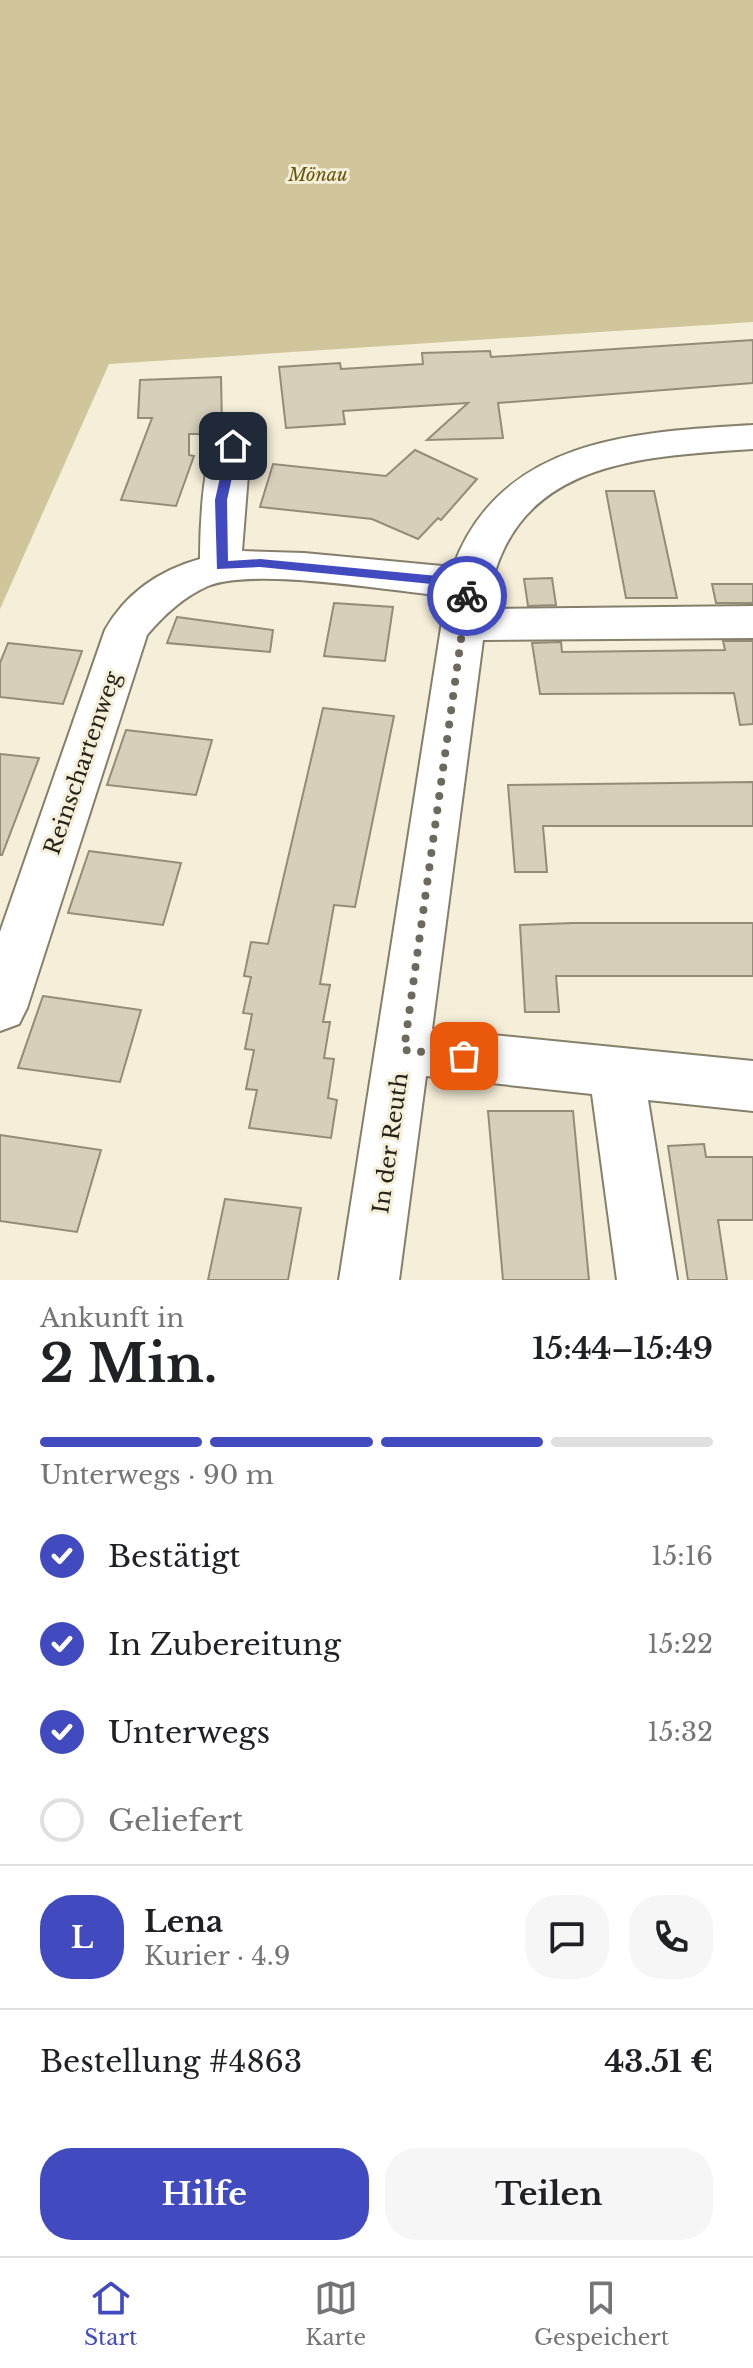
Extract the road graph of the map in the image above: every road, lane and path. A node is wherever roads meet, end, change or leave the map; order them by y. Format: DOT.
graph roads {
  1 [pos="753,437"];
  2 [pos="246,439"];
  3 [pos="221,566"];
  4 [pos="466,604"];
  5 [pos="753,622"];
  6 [pos="0,1008"];
  7 [pos="404,1050"];
  8 [pos="616,1071"];
  9 [pos="753,1086"];
  10 [pos="369,1280"];
  11 [pos="647,1280"];
  1 -- 4 [label="street, In der Reuth"];
  2 -- 3 [label="street"];
  3 -- 4 [label="street, Reinschartenweg"];
  3 -- 6 [label="street, Reinschartenweg"];
  4 -- 5 [label="street"];
  4 -- 7 [label="street, In der Reuth"];
  7 -- 8 [label="street"];
  7 -- 10 [label="street, In der Reuth"];
  8 -- 9 [label="street"];
  8 -- 11 [label="street"];
}
